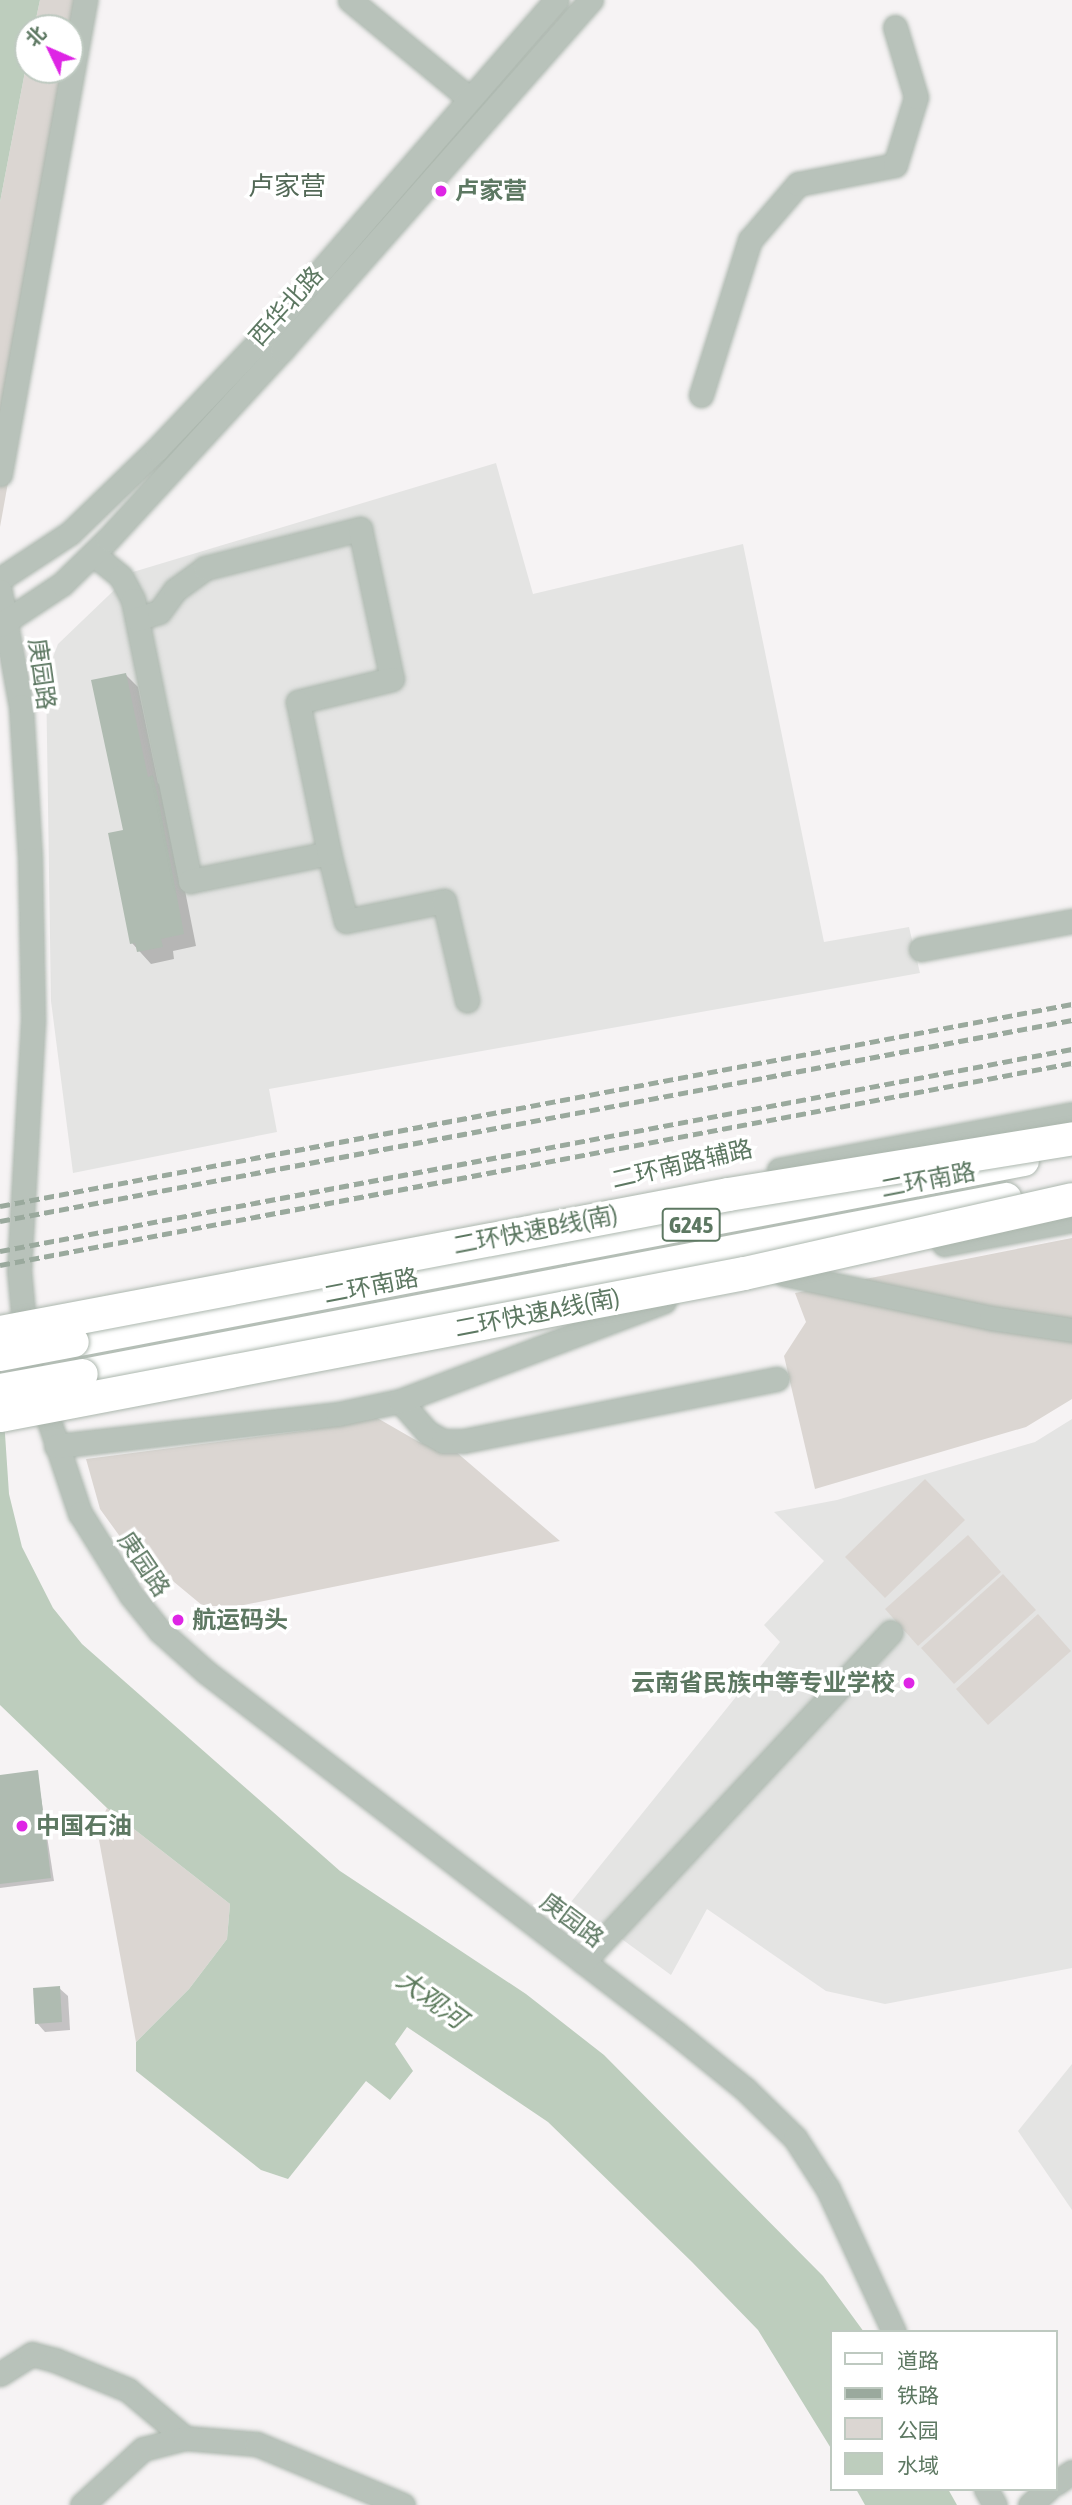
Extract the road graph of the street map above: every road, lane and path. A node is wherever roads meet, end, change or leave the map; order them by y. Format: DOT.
graph roads {
  1 [pos="85,0"];
  2 [pos="351,0"];
  3 [pos="556,0"];
  4 [pos="591,0"];
  5 [pos="895,27"];
  6 [pos="469,98"];
  7 [pos="701,395"];
  8 [pos="0,474"];
  9 [pos="93,554"];
  10 [pos="0,579"];
  11 [pos="0,591"];
  12 [pos="137,619"];
  13 [pos="4,624"];
  14 [pos="329,853"];
  15 [pos="1072,921"];
  16 [pos="921,949"];
  17 [pos="467,1000"];
  18 [pos="1072,1114"];
  19 [pos="1072,1138"];
  20 [pos="1072,1152"];
  21 [pos="1072,1185"];
  22 [pos="1072,1199"];
  23 [pos="1072,1220"];
  24 [pos="785,1274"];
  25 [pos="715,1286"];
  26 [pos="310,1298"];
  27 [pos="318,1329"];
  28 [pos="1072,1330"];
  29 [pos="0,1332"];
  30 [pos="0,1356"];
  31 [pos="776,1379"];
  32 [pos="0,1390"];
  33 [pos="400,1401"];
  34 [pos="0,1415"];
  35 [pos="56,1446"];
  36 [pos="891,1632"];
  37 [pos="583,1962"];
  38 [pos="893,2330"];
  39 [pos="0,2374"];
  40 [pos="185,2438"];
  41 [pos="1046,2491"];
  42 [pos="82,2505"];
  43 [pos="403,2505"];
  44 [pos="1030,2505"];
  1 -- 8 [label="street"];
  2 -- 6 [label="street"];
  3 -- 6 [label="street, 西华北路"];
  4 -- 9 [label="street, 西华北路"];
  5 -- 7 [label="street"];
  6 -- 10 [label="street, 西华北路"];
  9 -- 12 [label="street"];
  9 -- 13 [label="street, 西华北路"];
  11 -- 13 [label="street, 庚园路"];
  12 -- 14 [label="street"];
  12 -- 14 [label="street"];
  13 -- 35 [label="street, 庚园路"];
  14 -- 17 [label="street"];
  15 -- 16 [label="street"];
  18 -- 26 [label="street, 二环南路辅路"];
  19 -- 29 [label="highway, 二环快速B线(南), bridge"];
  20 -- 26 [label="main road, 二环南路 / G245"];
  21 -- 27 [label="main road, 二环南路 / G245"];
  22 -- 34 [label="highway, 二环快速A线(南), bridge"];
  23 -- 24 [label="street"];
  24 -- 25 [label="street"];
  24 -- 28 [label="street"];
  25 -- 27 [label="street"];
  25 -- 33 [label="street"];
  26 -- 30 [label="main road, 二环南路 / G245, bridge"];
  27 -- 32 [label="main road, 二环南路 / G245, bridge"];
  31 -- 33 [label="street"];
  33 -- 35 [label="street"];
  35 -- 37 [label="street, 庚园路"];
  36 -- 37 [label="street"];
  37 -- 38 [label="street, 庚园路"];
  39 -- 40 [label="street"];
  40 -- 42 [label="street"];
  40 -- 43 [label="street"];
  41 -- 44 [label="street"];
}
